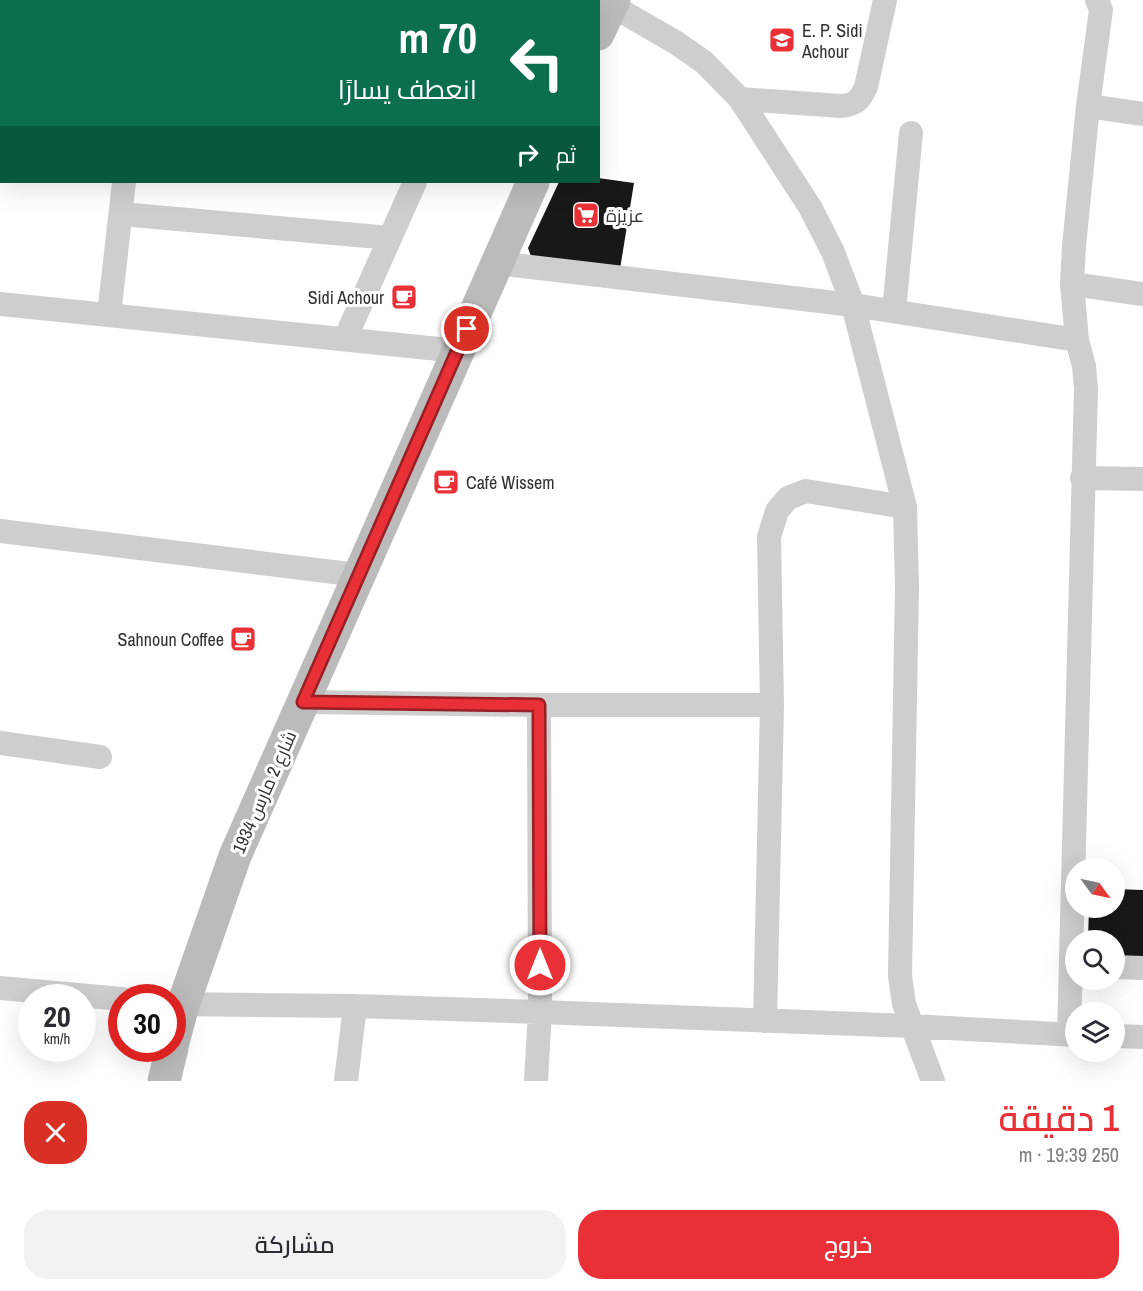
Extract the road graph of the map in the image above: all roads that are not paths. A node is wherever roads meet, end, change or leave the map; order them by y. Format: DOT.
graph roads {
  1 [pos="885,0"];
  2 [pos="1097,0"];
  3 [pos="608,13"];
  4 [pos="740,99"];
  5 [pos="1088,106"];
  6 [pos="1143,114"];
  7 [pos="911,133"];
  8 [pos="124,183"];
  9 [pos="415,183"];
  10 [pos="533,183"];
  11 [pos="121,214"];
  12 [pos="390,238"];
  13 [pos="497,263"];
  14 [pos="1072,284"];
  15 [pos="1143,294"];
  16 [pos="0,304"];
  17 [pos="853,304"];
  18 [pos="894,311"];
  19 [pos="109,315"];
  20 [pos="345,339"];
  21 [pos="1077,340"];
  22 [pos="458,351"];
  23 [pos="1082,478"];
  24 [pos="1143,479"];
  25 [pos="905,507"];
  26 [pos="0,531"];
  27 [pos="358,575"];
  28 [pos="303,702"];
  29 [pos="539,705"];
  30 [pos="772,705"];
  31 [pos="0,743"];
  32 [pos="100,757"];
  33 [pos="1075,930"];
  34 [pos="1125,967"];
  35 [pos="1143,968"];
  36 [pos="186,984"];
  37 [pos="0,988"];
  38 [pos="108,998"];
  39 [pos="186,1004"];
  40 [pos="355,1006"];
  41 [pos="540,1012"];
  42 [pos="765,1021"];
  43 [pos="911,1026"];
  44 [pos="1065,1035"];
  45 [pos="1125,1036"];
  46 [pos="1143,1036"];
  47 [pos="169,1062"];
  48 [pos="164,1081"];
  49 [pos="346,1081"];
  50 [pos="536,1081"];
  51 [pos="933,1081"];
  1 -- 4 [label="street"];
  2 -- 5 [label="street"];
  3 -- 4 [label="street"];
  4 -- 17 [label="street"];
  5 -- 6 [label="street"];
  5 -- 14 [label="street"];
  7 -- 18 [label="street"];
  8 -- 11 [label="street"];
  9 -- 12 [label="street"];
  10 -- 13 [label="street, شارع 2 مارس 1934"];
  11 -- 12 [label="street"];
  11 -- 19 [label="street"];
  12 -- 20 [label="street"];
  13 -- 17 [label="street"];
  13 -- 22 [label="street, شارع 2 مارس 1934"];
  14 -- 15 [label="street"];
  14 -- 21 [label="street"];
  16 -- 19 [label="street"];
  17 -- 18 [label="street"];
  17 -- 25 [label="street"];
  18 -- 21 [label="street"];
  19 -- 20 [label="street"];
  20 -- 22 [label="street"];
  21 -- 23 [label="street"];
  22 -- 27 [label="street, شارع 2 مارس 1934"];
  23 -- 24 [label="street"];
  23 -- 33 [label="street"];
  25 -- 30 [label="street"];
  25 -- 43 [label="street"];
  26 -- 27 [label="street"];
  27 -- 28 [label="street, شارع 2 مارس 1934"];
  28 -- 29 [label="street"];
  28 -- 36 [label="street, شارع 2 مارس 1934"];
  29 -- 30 [label="street"];
  29 -- 41 [label="street"];
  30 -- 42 [label="street"];
  31 -- 32 [label="street"];
  34 -- 35 [label="street"];
  37 -- 38 [label="street"];
  39 -- 40 [label="street"];
  40 -- 41 [label="street"];
  40 -- 49 [label="street"];
  41 -- 42 [label="street"];
  41 -- 50 [label="street"];
  42 -- 43 [label="street"];
  43 -- 44 [label="street"];
  43 -- 51 [label="street"];
  45 -- 46 [label="street"];
  47 -- 48 [label="street, شارع 2 مارس 1934"];
}
